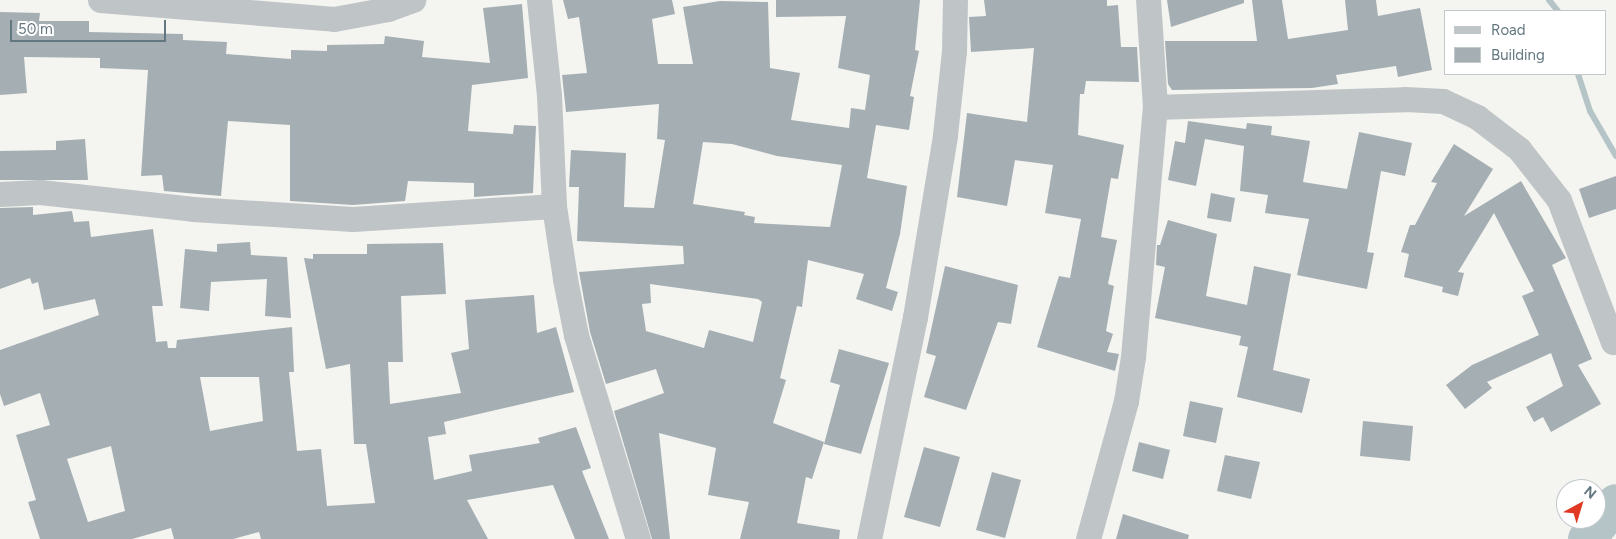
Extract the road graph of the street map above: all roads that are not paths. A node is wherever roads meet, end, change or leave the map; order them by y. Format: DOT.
graph roads {
  1 [pos="100,0"];
  2 [pos="412,0"];
  3 [pos="539,0"];
  4 [pos="954,0"];
  5 [pos="1148,0"];
  6 [pos="206,4"];
  7 [pos="1155,107"];
  8 [pos="0,194"];
  9 [pos="554,206"];
  10 [pos="1613,342"];
  11 [pos="638,539"];
  12 [pos="869,539"];
  13 [pos="1088,539"];
  1 -- 6 [label="street"];
  2 -- 6 [label="street"];
  3 -- 9 [label="street"];
  4 -- 12 [label="street"];
  5 -- 7 [label="street"];
  7 -- 10 [label="street"];
  7 -- 13 [label="street"];
  8 -- 9 [label="street"];
  9 -- 11 [label="street"];
}
